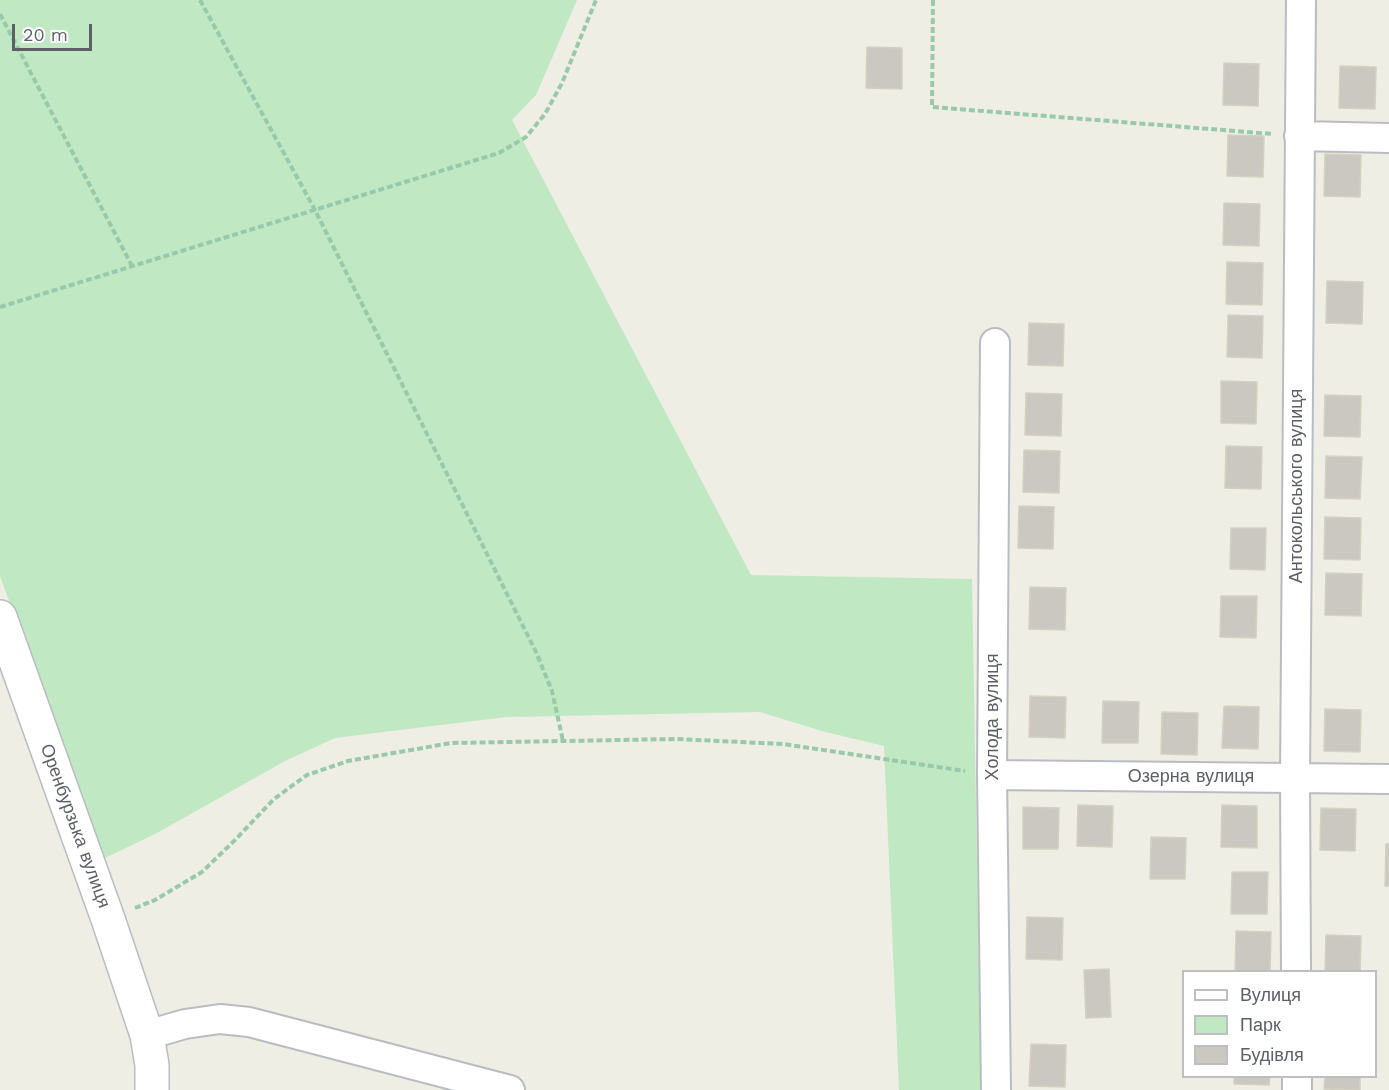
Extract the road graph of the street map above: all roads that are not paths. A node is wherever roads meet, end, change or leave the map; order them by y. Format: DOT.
graph roads {
  1 [pos="1300,0"];
  2 [pos="1299,136"];
  3 [pos="1389,138"];
  4 [pos="994,343"];
  5 [pos="0,617"];
  6 [pos="992,776"];
  7 [pos="1295,778"];
  8 [pos="1389,779"];
  9 [pos="1296,970"];
  10 [pos="147,1035"];
  11 [pos="152,1090"];
  12 [pos="510,1090"];
  13 [pos="996,1090"];
  1 -- 2 [label="street, Антокольського вулиця"];
  2 -- 3 [label="street"];
  2 -- 7 [label="street, Антокольського вулиця"];
  4 -- 6 [label="street, Холода вулиця"];
  5 -- 10 [label="street, Оренбурзька вулиця"];
  6 -- 7 [label="street, Озерна вулиця"];
  6 -- 13 [label="street, Холода вулиця"];
  7 -- 8 [label="street, Озерна вулиця"];
  7 -- 9 [label="street, Антокольського вулиця"];
  10 -- 11 [label="street, Оренбурзька вулиця"];
  10 -- 12 [label="street"];
}
